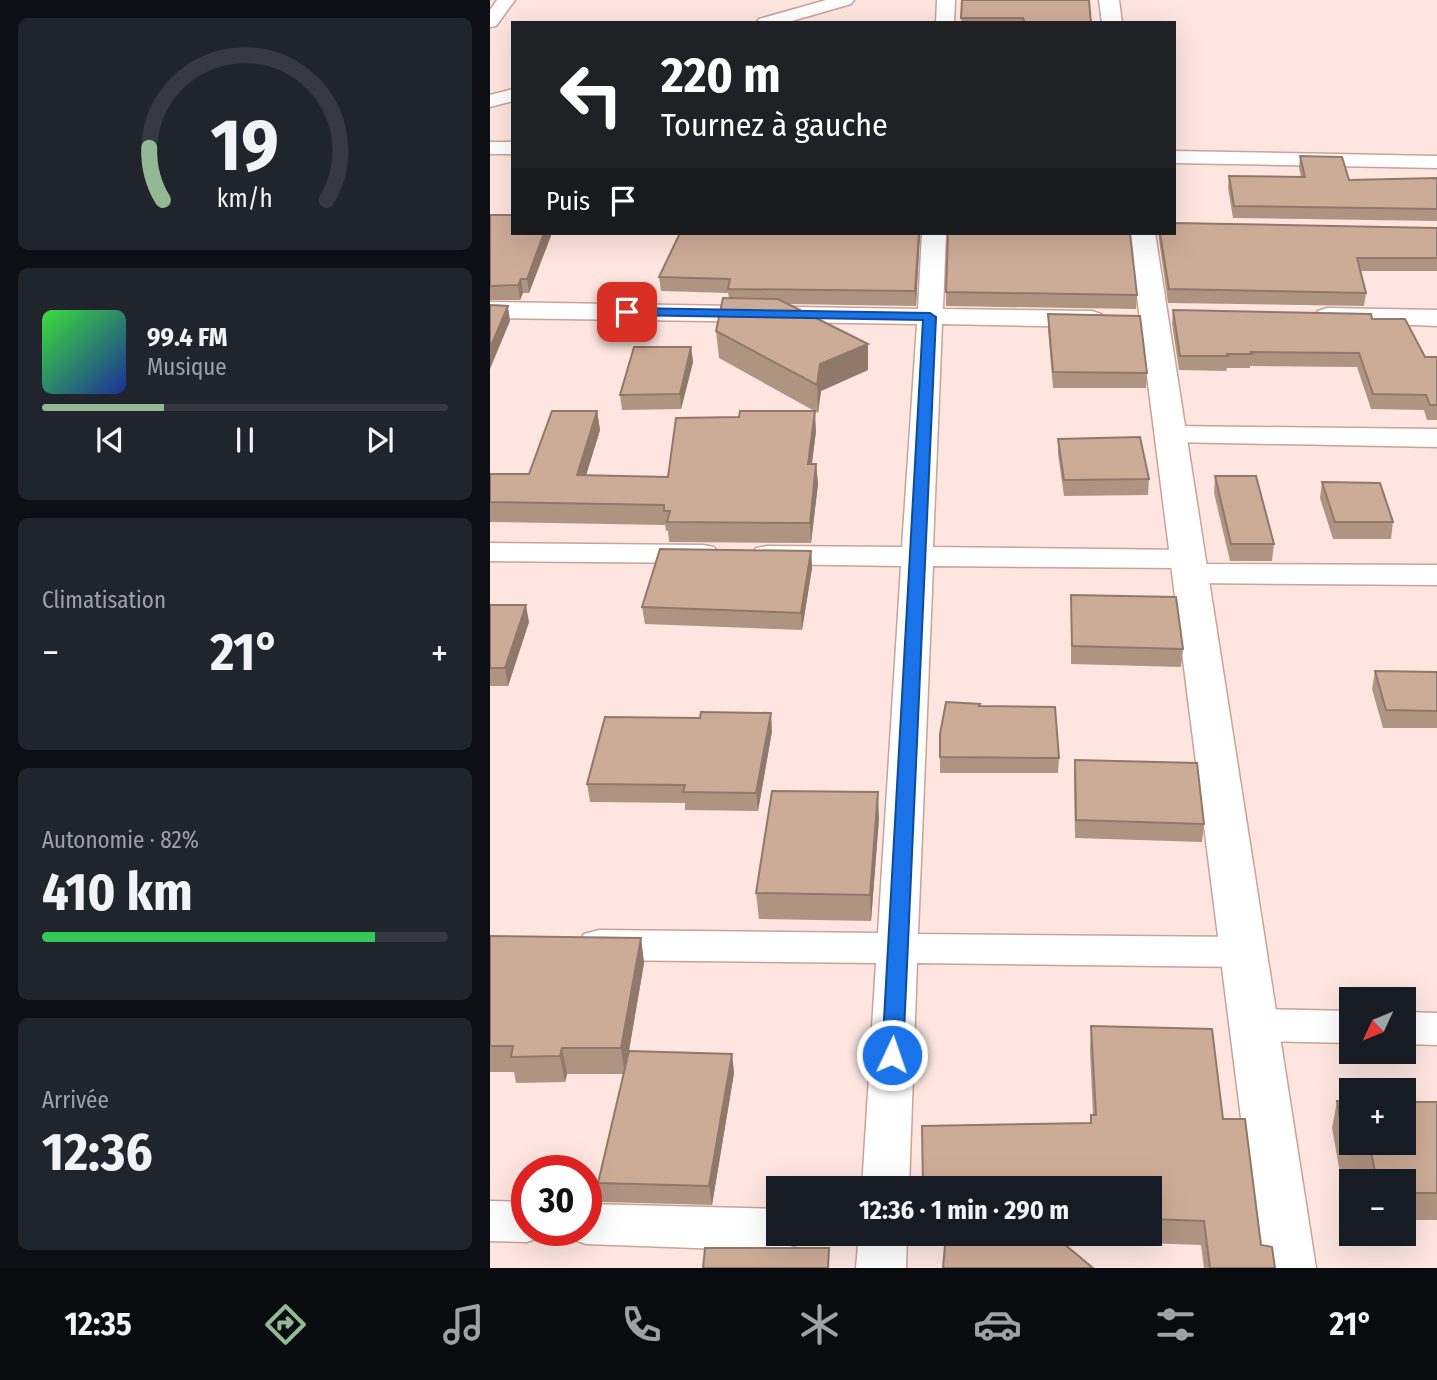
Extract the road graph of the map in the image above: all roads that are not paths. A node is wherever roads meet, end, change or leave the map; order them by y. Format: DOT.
graph roads {
  1 [pos="506,0"];
  2 [pos="781,0"];
  3 [pos="845,0"];
  4 [pos="946,0"];
  5 [pos="1109,0"];
  6 [pos="773,21"];
  7 [pos="776,21"];
  8 [pos="945,21"];
  9 [pos="1112,21"];
  10 [pos="490,22"];
  11 [pos="511,96"];
  12 [pos="490,101"];
  13 [pos="490,148"];
  14 [pos="511,148"];
  15 [pos="1176,157"];
  16 [pos="1437,162"];
  17 [pos="934,235"];
  18 [pos="1142,235"];
  19 [pos="490,310"];
  20 [pos="1302,316"];
  21 [pos="930,317"];
  22 [pos="1146,317"];
  23 [pos="1437,318"];
  24 [pos="1170,433"];
  25 [pos="1437,438"];
  26 [pos="490,552"];
  27 [pos="918,556"];
  28 [pos="1189,566"];
  29 [pos="1437,575"];
  30 [pos="558,945"];
  31 [pos="898,949"];
  32 [pos="1244,953"];
  33 [pos="1254,1025"];
  34 [pos="1339,1027"];
  35 [pos="1416,1028"];
  36 [pos="1437,1029"];
  37 [pos="886,1176"];
  38 [pos="490,1221"];
  39 [pos="511,1222"];
  40 [pos="602,1224"];
  41 [pos="766,1230"];
  42 [pos="882,1246"];
  43 [pos="881,1268"];
  44 [pos="1289,1268"];
  1 -- 10 [label="street"];
  2 -- 6 [label="street"];
  3 -- 7 [label="street"];
  4 -- 8 [label="street"];
  5 -- 9 [label="street"];
  11 -- 12 [label="street"];
  13 -- 14 [label="street"];
  15 -- 16 [label="street"];
  17 -- 21 [label="street"];
  18 -- 22 [label="street"];
  19 -- 21 [label="street"];
  20 -- 23 [label="street"];
  21 -- 22 [label="street"];
  21 -- 27 [label="street"];
  22 -- 24 [label="street"];
  24 -- 25 [label="street"];
  24 -- 28 [label="street"];
  26 -- 27 [label="street"];
  27 -- 28 [label="street"];
  27 -- 31 [label="street"];
  28 -- 29 [label="street"];
  28 -- 32 [label="street"];
  30 -- 31 [label="street"];
  31 -- 32 [label="street"];
  31 -- 37 [label="street"];
  32 -- 33 [label="street"];
  33 -- 34 [label="street"];
  33 -- 44 [label="street"];
  35 -- 36 [label="street"];
  38 -- 39 [label="street"];
  40 -- 41 [label="street"];
  42 -- 43 [label="street"];
}
